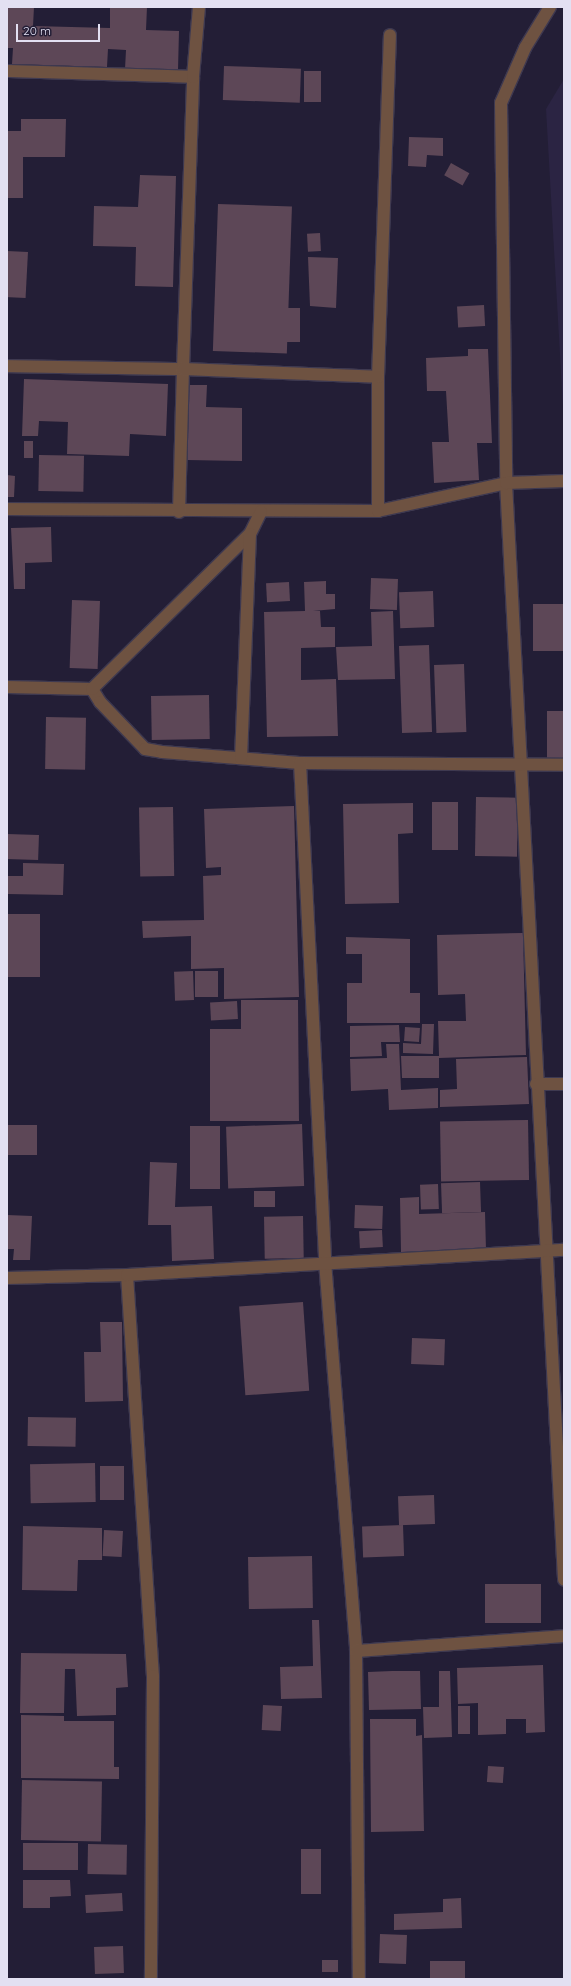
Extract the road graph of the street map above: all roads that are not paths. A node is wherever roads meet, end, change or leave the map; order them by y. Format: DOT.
graph roads {
  1 [pos="199,7"];
  2 [pos="550,7"];
  3 [pos="390,35"];
  4 [pos="7,71"];
  5 [pos="193,77"];
  6 [pos="7,366"];
  7 [pos="183,369"];
  8 [pos="378,377"];
  9 [pos="564,481"];
  10 [pos="506,483"];
  11 [pos="7,509"];
  12 [pos="261,511"];
  13 [pos="378,511"];
  14 [pos="178,512"];
  15 [pos="250,534"];
  16 [pos="7,687"];
  17 [pos="92,688"];
  18 [pos="241,758"];
  19 [pos="300,763"];
  20 [pos="564,765"];
  21 [pos="520,766"];
  22 [pos="536,1084"];
  23 [pos="564,1084"];
  24 [pos="544,1249"];
  25 [pos="564,1250"];
  26 [pos="325,1262"];
  27 [pos="127,1275"];
  28 [pos="7,1278"];
  29 [pos="564,1579"];
  30 [pos="564,1636"];
  31 [pos="356,1651"];
  32 [pos="151,1979"];
  33 [pos="359,1979"];
  1 -- 5 [label="street"];
  2 -- 10 [label="street"];
  3 -- 8 [label="street"];
  4 -- 5 [label="street"];
  5 -- 7 [label="street"];
  6 -- 7 [label="street"];
  7 -- 8 [label="street"];
  7 -- 14 [label="street"];
  8 -- 13 [label="street"];
  9 -- 10 [label="street"];
  10 -- 13 [label="street"];
  10 -- 21 [label="street"];
  11 -- 14 [label="street"];
  12 -- 13 [label="street"];
  12 -- 14 [label="street"];
  12 -- 15 [label="street"];
  15 -- 17 [label="street"];
  15 -- 18 [label="street"];
  16 -- 17 [label="street"];
  17 -- 18 [label="street"];
  18 -- 19 [label="street"];
  19 -- 21 [label="street"];
  19 -- 26 [label="street"];
  20 -- 21 [label="street"];
  21 -- 22 [label="street"];
  22 -- 23 [label="street"];
  22 -- 24 [label="street"];
  24 -- 25 [label="street"];
  24 -- 26 [label="street"];
  24 -- 29 [label="street"];
  26 -- 27 [label="street"];
  26 -- 31 [label="street"];
  27 -- 28 [label="street"];
  27 -- 32 [label="street"];
  30 -- 31 [label="street"];
  31 -- 33 [label="street"];
}
